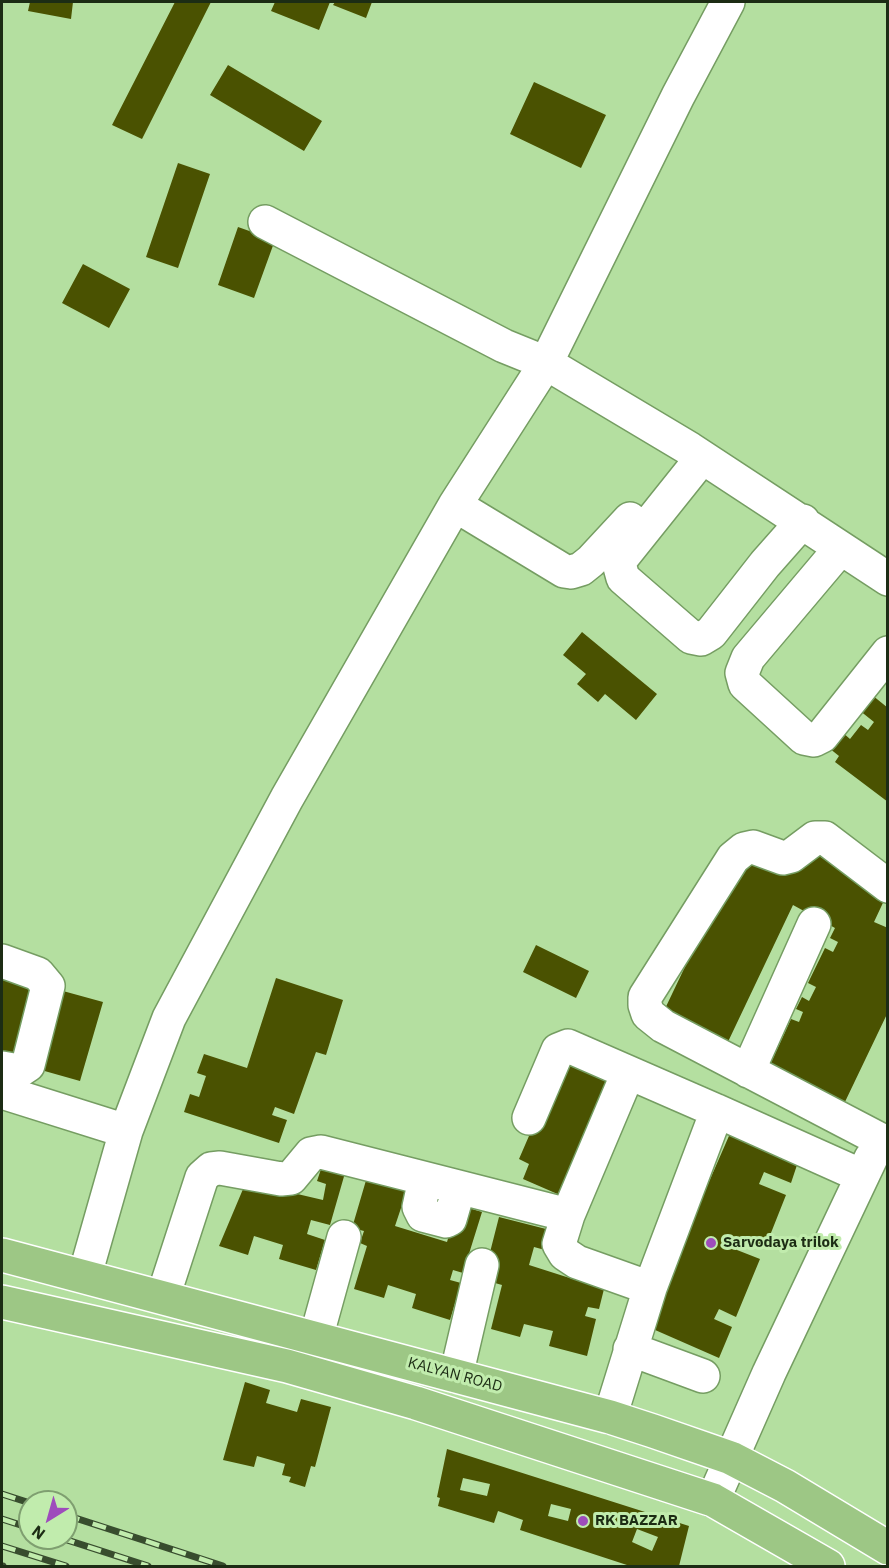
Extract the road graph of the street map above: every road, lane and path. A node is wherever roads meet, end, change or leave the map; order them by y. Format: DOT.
graph roads {
  1 [pos="728,2"];
  2 [pos="265,222"];
  3 [pos="546,363"];
  4 [pos="696,454"];
  5 [pos="455,505"];
  6 [pos="803,521"];
  7 [pos="840,549"];
  8 [pos="888,579"];
  9 [pos="888,653"];
  10 [pos="888,886"];
  11 [pos="814,924"];
  12 [pos="2,961"];
  13 [pos="2,1068"];
  14 [pos="748,1071"];
  15 [pos="628,1073"];
  16 [pos="2,1092"];
  17 [pos="717,1111"];
  18 [pos="529,1118"];
  19 [pos="126,1131"];
  20 [pos="883,1132"];
  21 [pos="862,1176"];
  22 [pos="568,1215"];
  23 [pos="344,1237"];
  24 [pos="2,1255"];
  25 [pos="482,1265"];
  26 [pos="85,1275"];
  27 [pos="650,1288"];
  28 [pos="163,1297"];
  29 [pos="2,1302"];
  30 [pos="316,1338"];
  31 [pos="630,1349"];
  32 [pos="456,1376"];
  33 [pos="703,1376"];
  34 [pos="610,1417"];
  35 [pos="654,1431"];
  36 [pos="731,1458"];
  37 [pos="641,1476"];
  38 [pos="713,1500"];
  39 [pos="888,1548"];
  40 [pos="828,1566"];
  1 -- 3 [label="street"];
  2 -- 3 [label="street"];
  3 -- 4 [label="street"];
  3 -- 5 [label="street"];
  4 -- 5 [label="street"];
  4 -- 6 [label="street"];
  4 -- 6 [label="street"];
  5 -- 19 [label="street"];
  6 -- 7 [label="street"];
  7 -- 8 [label="street"];
  7 -- 9 [label="street"];
  10 -- 14 [label="street"];
  11 -- 14 [label="street"];
  12 -- 13 [label="street"];
  14 -- 20 [label="street"];
  15 -- 17 [label="street"];
  15 -- 18 [label="street"];
  15 -- 22 [label="street"];
  16 -- 19 [label="street"];
  17 -- 21 [label="street"];
  17 -- 27 [label="street"];
  19 -- 26 [label="street"];
  20 -- 21 [label="street"];
  21 -- 36 [label="street"];
  22 -- 27 [label="street"];
  22 -- 28 [label="street"];
  23 -- 30 [label="street"];
  24 -- 26 [label="main road, KALYAN ROAD"];
  25 -- 32 [label="street"];
  26 -- 28 [label="main road, KALYAN ROAD"];
  27 -- 31 [label="street"];
  28 -- 30 [label="main road, KALYAN ROAD"];
  29 -- 37 [label="main road"];
  30 -- 32 [label="main road, KALYAN ROAD"];
  31 -- 33 [label="street"];
  31 -- 34 [label="street"];
  32 -- 34 [label="main road, KALYAN ROAD"];
  34 -- 35 [label="main road, KALYAN ROAD"];
  35 -- 36 [label="main road, KALYAN ROAD"];
  35 -- 37 [label="main road"];
  36 -- 38 [label="street"];
  36 -- 39 [label="main road, KALYAN ROAD"];
  37 -- 38 [label="main road"];
  38 -- 40 [label="main road"];
}
